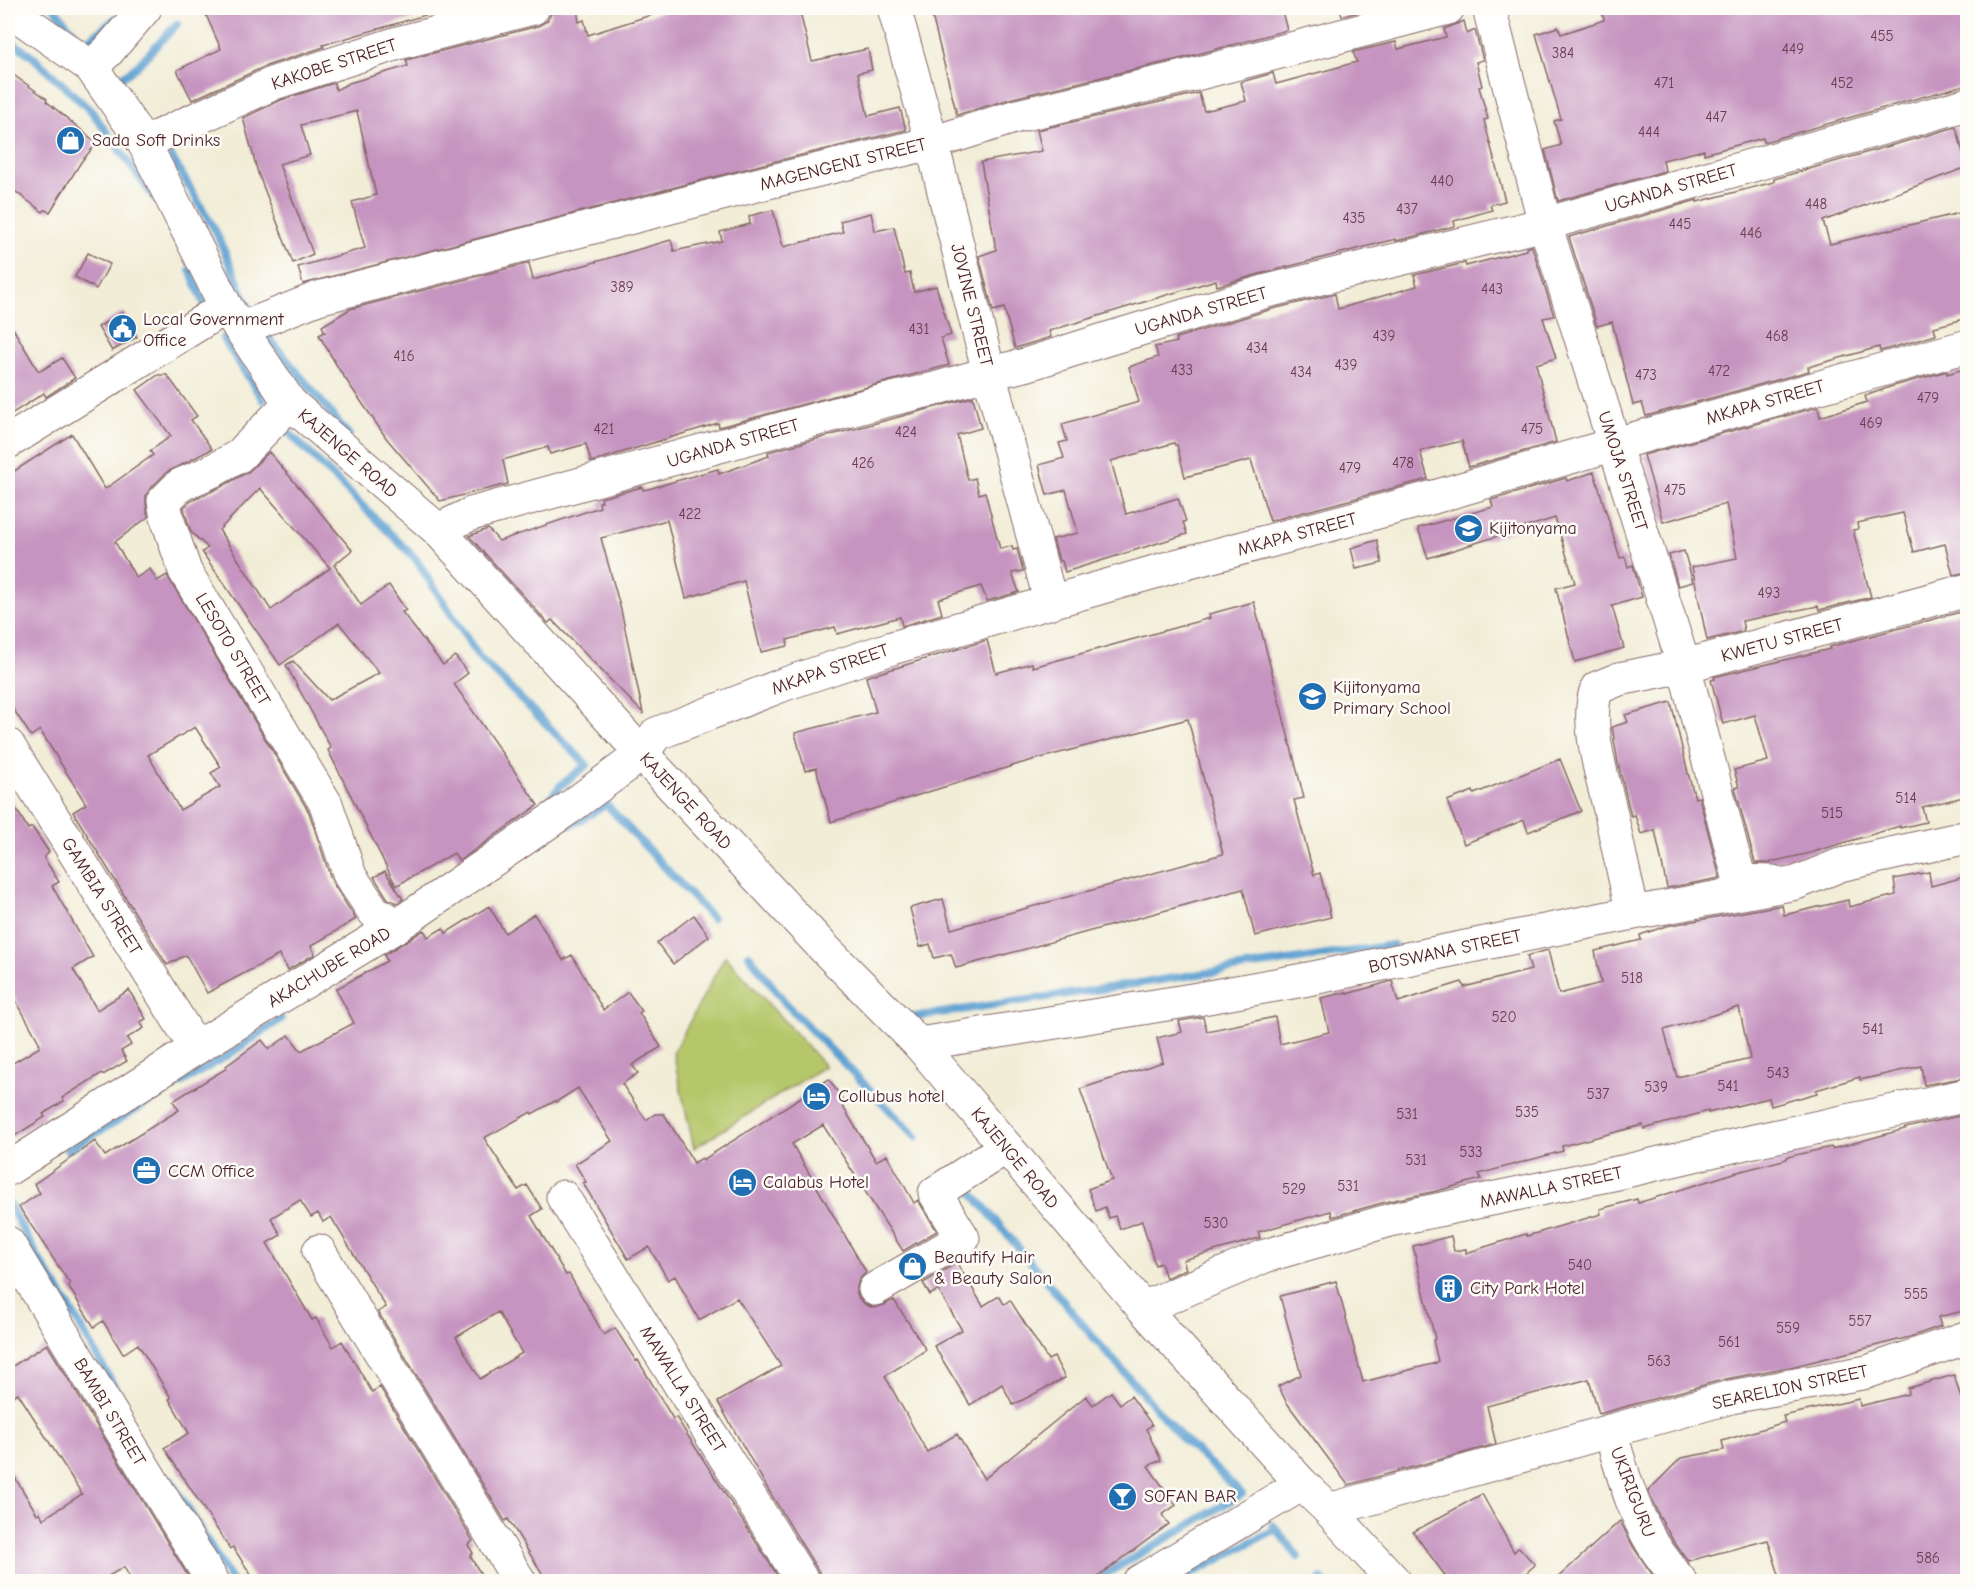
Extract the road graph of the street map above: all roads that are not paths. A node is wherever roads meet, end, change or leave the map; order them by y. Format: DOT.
graph roads {
  1 [pos="145,8"];
  2 [pos="533,8"];
  3 [pos="894,8"];
  4 [pos="1448,8"];
  5 [pos="1489,8"];
  6 [pos="8,9"];
  7 [pos="100,60"];
  8 [pos="1968,104"];
  9 [pos="144,143"];
  10 [pos="932,143"];
  11 [pos="1545,224"];
  12 [pos="233,318"];
  13 [pos="1968,346"];
  14 [pos="989,373"];
  15 [pos="290,403"];
  16 [pos="8,442"];
  17 [pos="1615,444"];
  18 [pos="438,530"];
  19 [pos="1968,590"];
  20 [pos="1051,603"];
  21 [pos="1684,666"];
  22 [pos="8,746"];
  23 [pos="642,754"];
  24 [pos="1968,837"];
  25 [pos="1796,883"];
  26 [pos="1633,913"];
  27 [pos="398,925"];
  28 [pos="919,1044"];
  29 [pos="196,1048"];
  30 [pos="1968,1095"];
  31 [pos="1006,1147"];
  32 [pos="8,1169"];
  33 [pos="563,1197"];
  34 [pos="8,1243"];
  35 [pos="320,1251"];
  36 [pos="874,1289"];
  37 [pos="1143,1308"];
  38 [pos="1968,1337"];
  39 [pos="1610,1431"];
  40 [pos="1302,1484"];
  41 [pos="1329,1510"];
  42 [pos="213,1581"];
  43 [pos="520,1581"];
  44 [pos="803,1581"];
  45 [pos="1139,1581"];
  46 [pos="1395,1581"];
  47 [pos="1681,1581"];
  1 -- 7 [label="street"];
  2 -- 9 [label="street, KAKOBE STREET"];
  3 -- 10 [label="street, JOVINE STREET"];
  4 -- 10 [label="street, MAGENGENI STREET"];
  5 -- 11 [label="street, UMOJA STREET"];
  6 -- 7 [label="street, KAJENGE ROAD"];
  7 -- 9 [label="street, KAJENGE ROAD"];
  8 -- 11 [label="street, UGANDA STREET"];
  9 -- 12 [label="street, KAJENGE ROAD"];
  10 -- 12 [label="street, MAGENGENI STREET"];
  10 -- 14 [label="street, JOVINE STREET"];
  11 -- 14 [label="street, UGANDA STREET"];
  11 -- 17 [label="street, UMOJA STREET"];
  12 -- 15 [label="street, KAJENGE ROAD"];
  12 -- 16 [label="street, MAGENGENI STREET"];
  13 -- 17 [label="street, MKAPA STREET"];
  14 -- 18 [label="street, UGANDA STREET"];
  14 -- 20 [label="street, JOVINE STREET"];
  15 -- 18 [label="street, KAJENGE ROAD"];
  15 -- 27 [label="street, LESOTO STREET"];
  17 -- 20 [label="street, MKAPA STREET"];
  17 -- 21 [label="street, UMOJA STREET"];
  18 -- 23 [label="street, KAJENGE ROAD"];
  19 -- 21 [label="street, KWETU STREET"];
  20 -- 23 [label="street, MKAPA STREET"];
  21 -- 25 [label="street, UMOJA STREET"];
  21 -- 26 [label="street, KWETU STREET"];
  22 -- 29 [label="street, GAMBIA STREET"];
  23 -- 27 [label="street, AKACHUBE ROAD"];
  23 -- 28 [label="street, KAJENGE ROAD"];
  24 -- 25 [label="street, BOTSWANA STREET"];
  25 -- 26 [label="street, BOTSWANA STREET"];
  26 -- 28 [label="street, BOTSWANA STREET"];
  27 -- 29 [label="street, AKACHUBE ROAD"];
  28 -- 31 [label="street, KAJENGE ROAD"];
  29 -- 32 [label="street, AKACHUBE ROAD"];
  30 -- 37 [label="street, MAWALLA STREET"];
  31 -- 36 [label="street"];
  31 -- 37 [label="street, KAJENGE ROAD"];
  33 -- 44 [label="street, MAWALLA STREET"];
  34 -- 42 [label="street, BAMBI STREET"];
  35 -- 43 [label="street"];
  37 -- 40 [label="street, KAJENGE ROAD"];
  38 -- 39 [label="street, SEARELION STREET"];
  39 -- 41 [label="street, SEARELION STREET"];
  39 -- 47 [label="street, UKIRIGURU"];
  40 -- 41 [label="street, KAJENGE ROAD"];
  40 -- 45 [label="street"];
  41 -- 46 [label="street, KAJENGE ROAD"];
}
